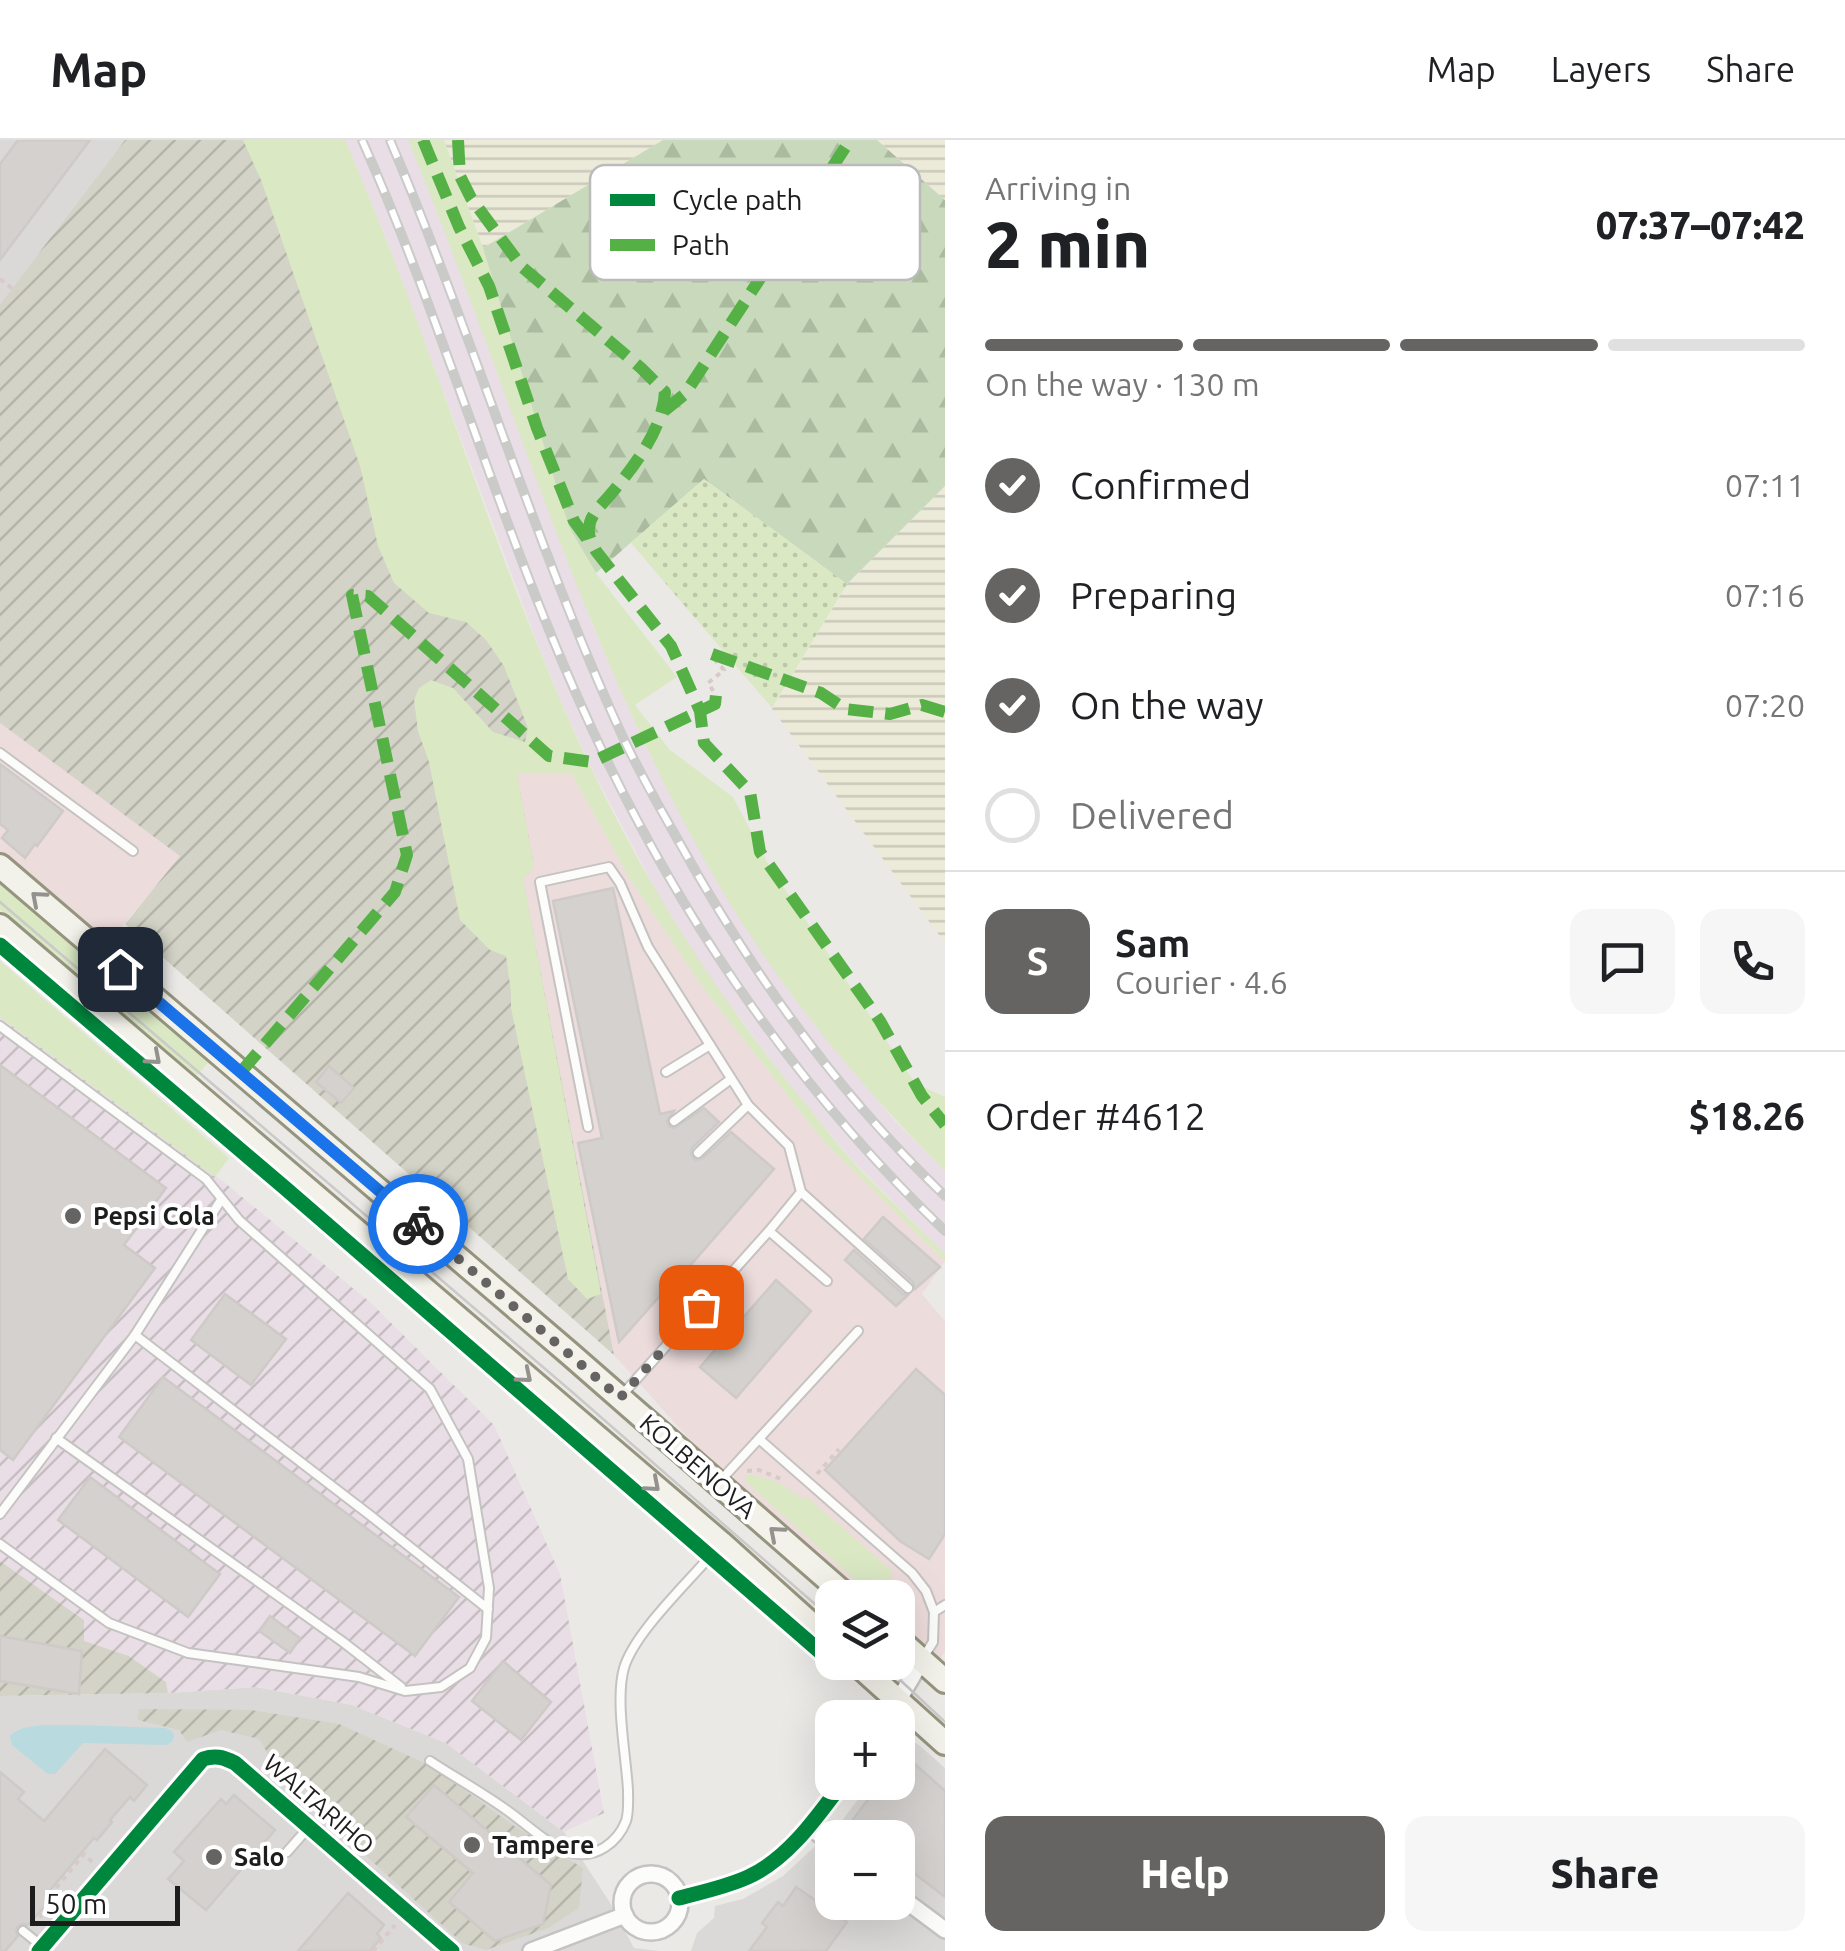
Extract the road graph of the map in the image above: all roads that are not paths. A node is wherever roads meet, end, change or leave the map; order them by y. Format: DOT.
graph roads {
  1 [pos="0,753"];
  2 [pos="133,851"];
  3 [pos="0,866"];
  4 [pos="0,926"];
  5 [pos="0,1026"];
  6 [pos="710,1045"];
  7 [pos="666,1072"];
  8 [pos="731,1079"];
  9 [pos="748,1105"];
  10 [pos="674,1121"];
  11 [pos="588,1127"];
  12 [pos="698,1153"];
  13 [pos="801,1192"];
  14 [pos="221,1200"];
  15 [pos="769,1231"];
  16 [pos="827,1281"];
  17 [pos="908,1288"];
  18 [pos="858,1330"];
  19 [pos="135,1334"];
  20 [pos="620,1398"];
  21 [pos="56,1438"];
  22 [pos="759,1438"];
  23 [pos="718,1483"];
  24 [pos="0,1514"];
  25 [pos="0,1544"];
  26 [pos="721,1544"];
  27 [pos="829,1580"];
  28 [pos="945,1604"];
  29 [pos="488,1609"];
  30 [pos="934,1612"];
  31 [pos="815,1628"];
  32 [pos="915,1654"];
  33 [pos="922,1660"];
  34 [pos="869,1680"];
  35 [pos="945,1681"];
  36 [pos="405,1691"];
  37 [pos="886,1700"];
  38 [pos="898,1700"];
  39 [pos="915,1724"];
  40 [pos="945,1744"];
  41 [pos="430,1761"];
  42 [pos="828,1800"];
  43 [pos="809,1826"];
  44 [pos="308,1828"];
  45 [pos="815,1831"];
  46 [pos="288,1852"];
  47 [pos="679,1898"];
  48 [pos="915,1907"];
  49 [pos="625,1915"];
  50 [pos="945,1930"];
  51 [pos="654,1931"];
  52 [pos="25,1932"];
  53 [pos="41,1949"];
  54 [pos="452,1951"];
  55 [pos="531,1951"];
  56 [pos="658,1951"];
  1 -- 2 [label="lane"];
  20 -- 3 [label="main road, KOLBENOVA, one-way"];
  4 -- 26 [label="main road, KOLBENOVA, one-way"];
  5 -- 14 [label="lane"];
  6 -- 7 [label="lane"];
  6 -- 8 [label="lane"];
  6 -- 11 [label="lane"];
  8 -- 9 [label="lane"];
  8 -- 10 [label="lane"];
  9 -- 12 [label="lane"];
  9 -- 13 [label="lane"];
  13 -- 15 [label="lane"];
  13 -- 17 [label="lane"];
  14 -- 19 [label="lane"];
  14 -- 29 [label="lane"];
  15 -- 16 [label="lane"];
  15 -- 20 [label="lane"];
  18 -- 22 [label="lane"];
  19 -- 21 [label="lane"];
  19 -- 29 [label="lane"];
  20 -- 23 [label="main road, KOLBENOVA"];
  21 -- 24 [label="lane"];
  21 -- 36 [label="lane"];
  22 -- 23 [label="lane"];
  22 -- 30 [label="lane"];
  27 -- 23 [label="main road, KOLBENOVA, one-way"];
  25 -- 36 [label="lane"];
  26 -- 31 [label="main road, KOLBENOVA"];
  26 -- 41 [label="lane"];
  28 -- 30 [label="lane"];
  29 -- 36 [label="lane"];
  30 -- 33 [label="lane"];
  32 -- 33 [label="main road"];
  33 -- 35 [label="main road"];
  33 -- 38 [label="street"];
  34 -- 37 [label="main road"];
  39 -- 40 [label="main road"];
  42 -- 43 [label="street"];
  43 -- 45 [label="street"];
  43 -- 47 [label="street"];
  44 -- 46 [label="lane"];
  44 -- 53 [label="street, WALTARIHO"];
  44 -- 54 [label="street, WALTARIHO"];
  47 -- 49 [label="street"];
  47 -- 51 [label="street"];
  48 -- 50 [label="street"];
  49 -- 51 [label="street"];
  49 -- 55 [label="street"];
  51 -- 56 [label="street"];
  52 -- 53 [label="lane"];
}
